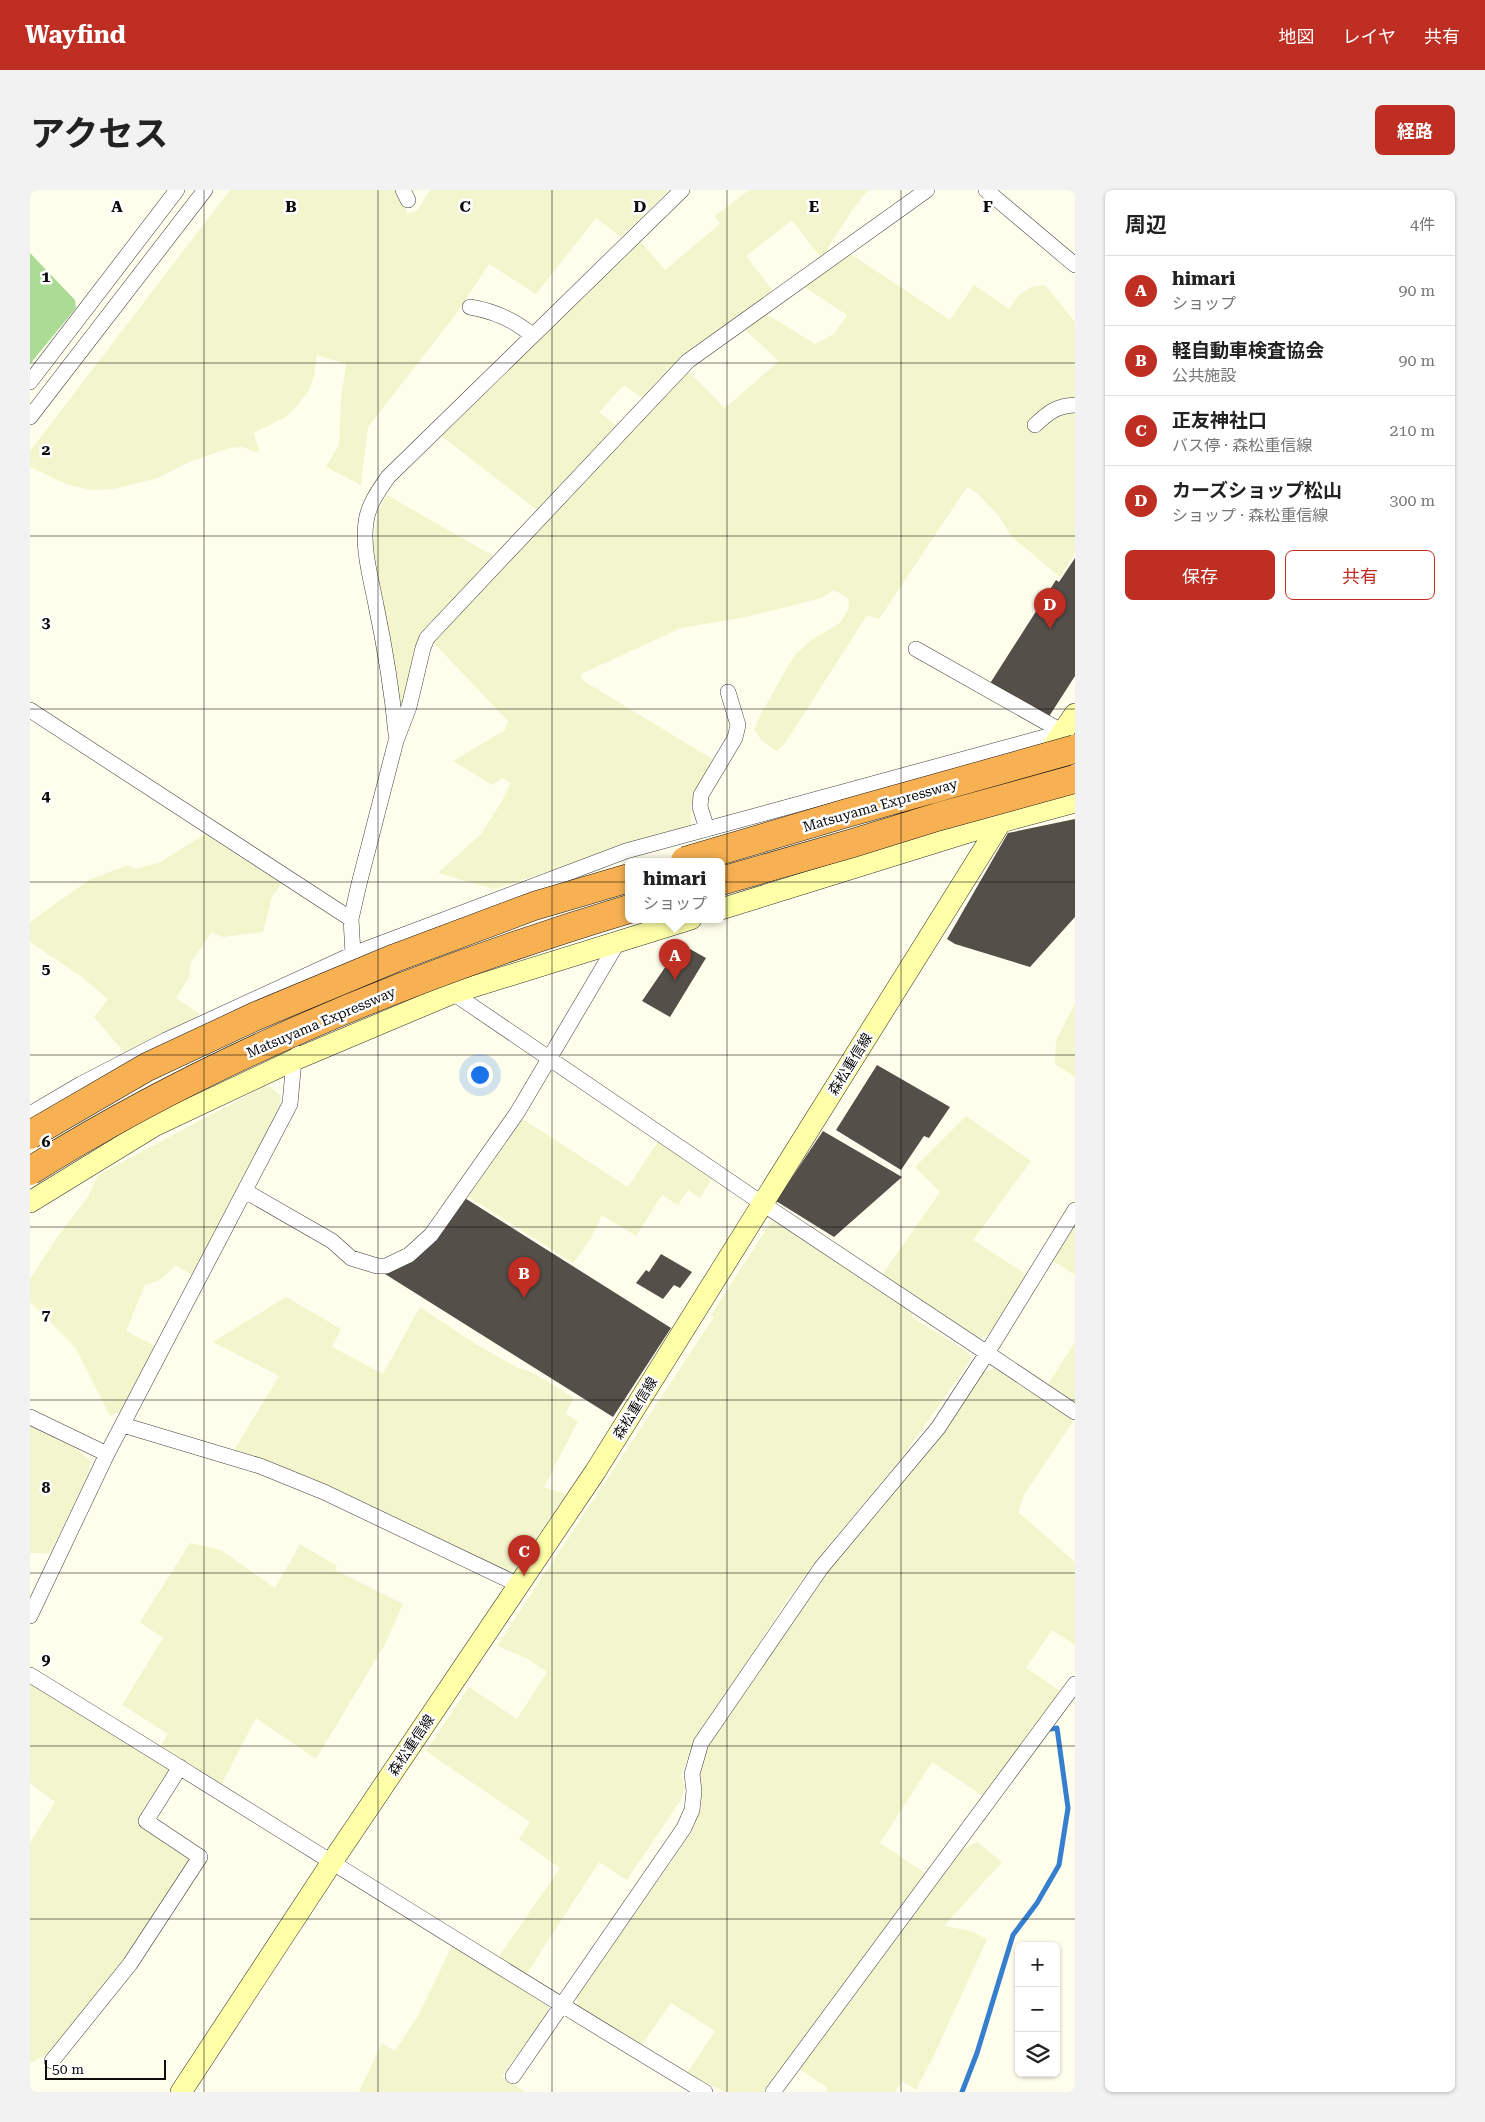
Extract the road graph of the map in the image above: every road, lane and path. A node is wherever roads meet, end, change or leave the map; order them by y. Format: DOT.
graph roads {
  1 [pos="177,190"];
  2 [pos="205,190"];
  3 [pos="682,190"];
  4 [pos="927,190"];
  5 [pos="986,190"];
  6 [pos="1075,266"];
  7 [pos="470,307"];
  8 [pos="532,335"];
  9 [pos="30,382"];
  10 [pos="1075,405"];
  11 [pos="30,416"];
  12 [pos="1035,425"];
  13 [pos="916,648"];
  14 [pos="728,692"];
  15 [pos="30,710"];
  16 [pos="1075,714"];
  17 [pos="1071,736"];
  18 [pos="396,741"];
  19 [pos="1075,779"];
  20 [pos="1075,802"];
  21 [pos="1002,822"];
  22 [pos="707,829"];
  23 [pos="695,858"];
  24 [pos="625,879"];
  25 [pos="725,879"];
  26 [pos="625,909"];
  27 [pos="725,909"];
  28 [pos="351,919"];
  29 [pos="678,923"];
  30 [pos="618,942"];
  31 [pos="353,954"];
  32 [pos="453,993"];
  33 [pos="549,1058"];
  34 [pos="294,1060"];
  35 [pos="30,1114"];
  36 [pos="30,1136"];
  37 [pos="30,1171"];
  38 [pos="245,1191"];
  39 [pos="30,1202"];
  40 [pos="763,1204"];
  41 [pos="1075,1210"];
  42 [pos="987,1353"];
  43 [pos="1075,1412"];
  44 [pos="30,1417"];
  45 [pos="123,1425"];
  46 [pos="107,1454"];
  47 [pos="519,1585"];
  48 [pos="30,1616"];
  49 [pos="30,1675"];
  50 [pos="1075,1684"];
  51 [pos="180,1767"];
  52 [pos="332,1862"];
  53 [pos="562,2006"];
  54 [pos="52,2061"];
  55 [pos="513,2076"];
  56 [pos="181,2092"];
  57 [pos="705,2092"];
  58 [pos="773,2092"];
  1 -- 9 [label="street"];
  2 -- 11 [label="street"];
  3 -- 8 [label="street"];
  4 -- 18 [label="street"];
  5 -- 6 [label="street"];
  7 -- 8 [label="street"];
  8 -- 18 [label="street"];
  10 -- 12 [label="street"];
  13 -- 17 [label="street"];
  14 -- 22 [label="street"];
  15 -- 28 [label="street"];
  16 -- 17 [label="main road, 森松重信線"];
  17 -- 21 [label="main road, 森松重信線"];
  17 -- 22 [label="street"];
  17 -- 23 [label="highway, Matsuyama Expressway, bridge"];
  18 -- 28 [label="street"];
  19 -- 25 [label="highway, Matsuyama Expressway, bridge"];
  20 -- 21 [label="main road"];
  21 -- 27 [label="main road"];
  21 -- 40 [label="main road, 森松重信線"];
  22 -- 31 [label="street"];
  24 -- 36 [label="highway, bridge"];
  26 -- 37 [label="highway, Matsuyama Expressway, bridge"];
  28 -- 31 [label="street"];
  29 -- 30 [label="main road"];
  30 -- 32 [label="main road"];
  30 -- 33 [label="street"];
  31 -- 34 [label="street"];
  31 -- 35 [label="street"];
  32 -- 33 [label="street"];
  32 -- 34 [label="main road"];
  33 -- 38 [label="street"];
  33 -- 40 [label="street"];
  34 -- 38 [label="street"];
  34 -- 39 [label="main road"];
  38 -- 45 [label="street"];
  40 -- 42 [label="street"];
  40 -- 47 [label="main road, 森松重信線"];
  41 -- 42 [label="street"];
  42 -- 43 [label="street"];
  42 -- 53 [label="street"];
  44 -- 46 [label="street"];
  45 -- 46 [label="street"];
  45 -- 47 [label="street"];
  46 -- 48 [label="street"];
  47 -- 52 [label="main road, 森松重信線"];
  49 -- 51 [label="street"];
  50 -- 58 [label="street"];
  51 -- 52 [label="street"];
  51 -- 54 [label="street"];
  52 -- 53 [label="street"];
  52 -- 56 [label="main road, 森松重信線"];
  53 -- 55 [label="street"];
  53 -- 57 [label="street"];
}
